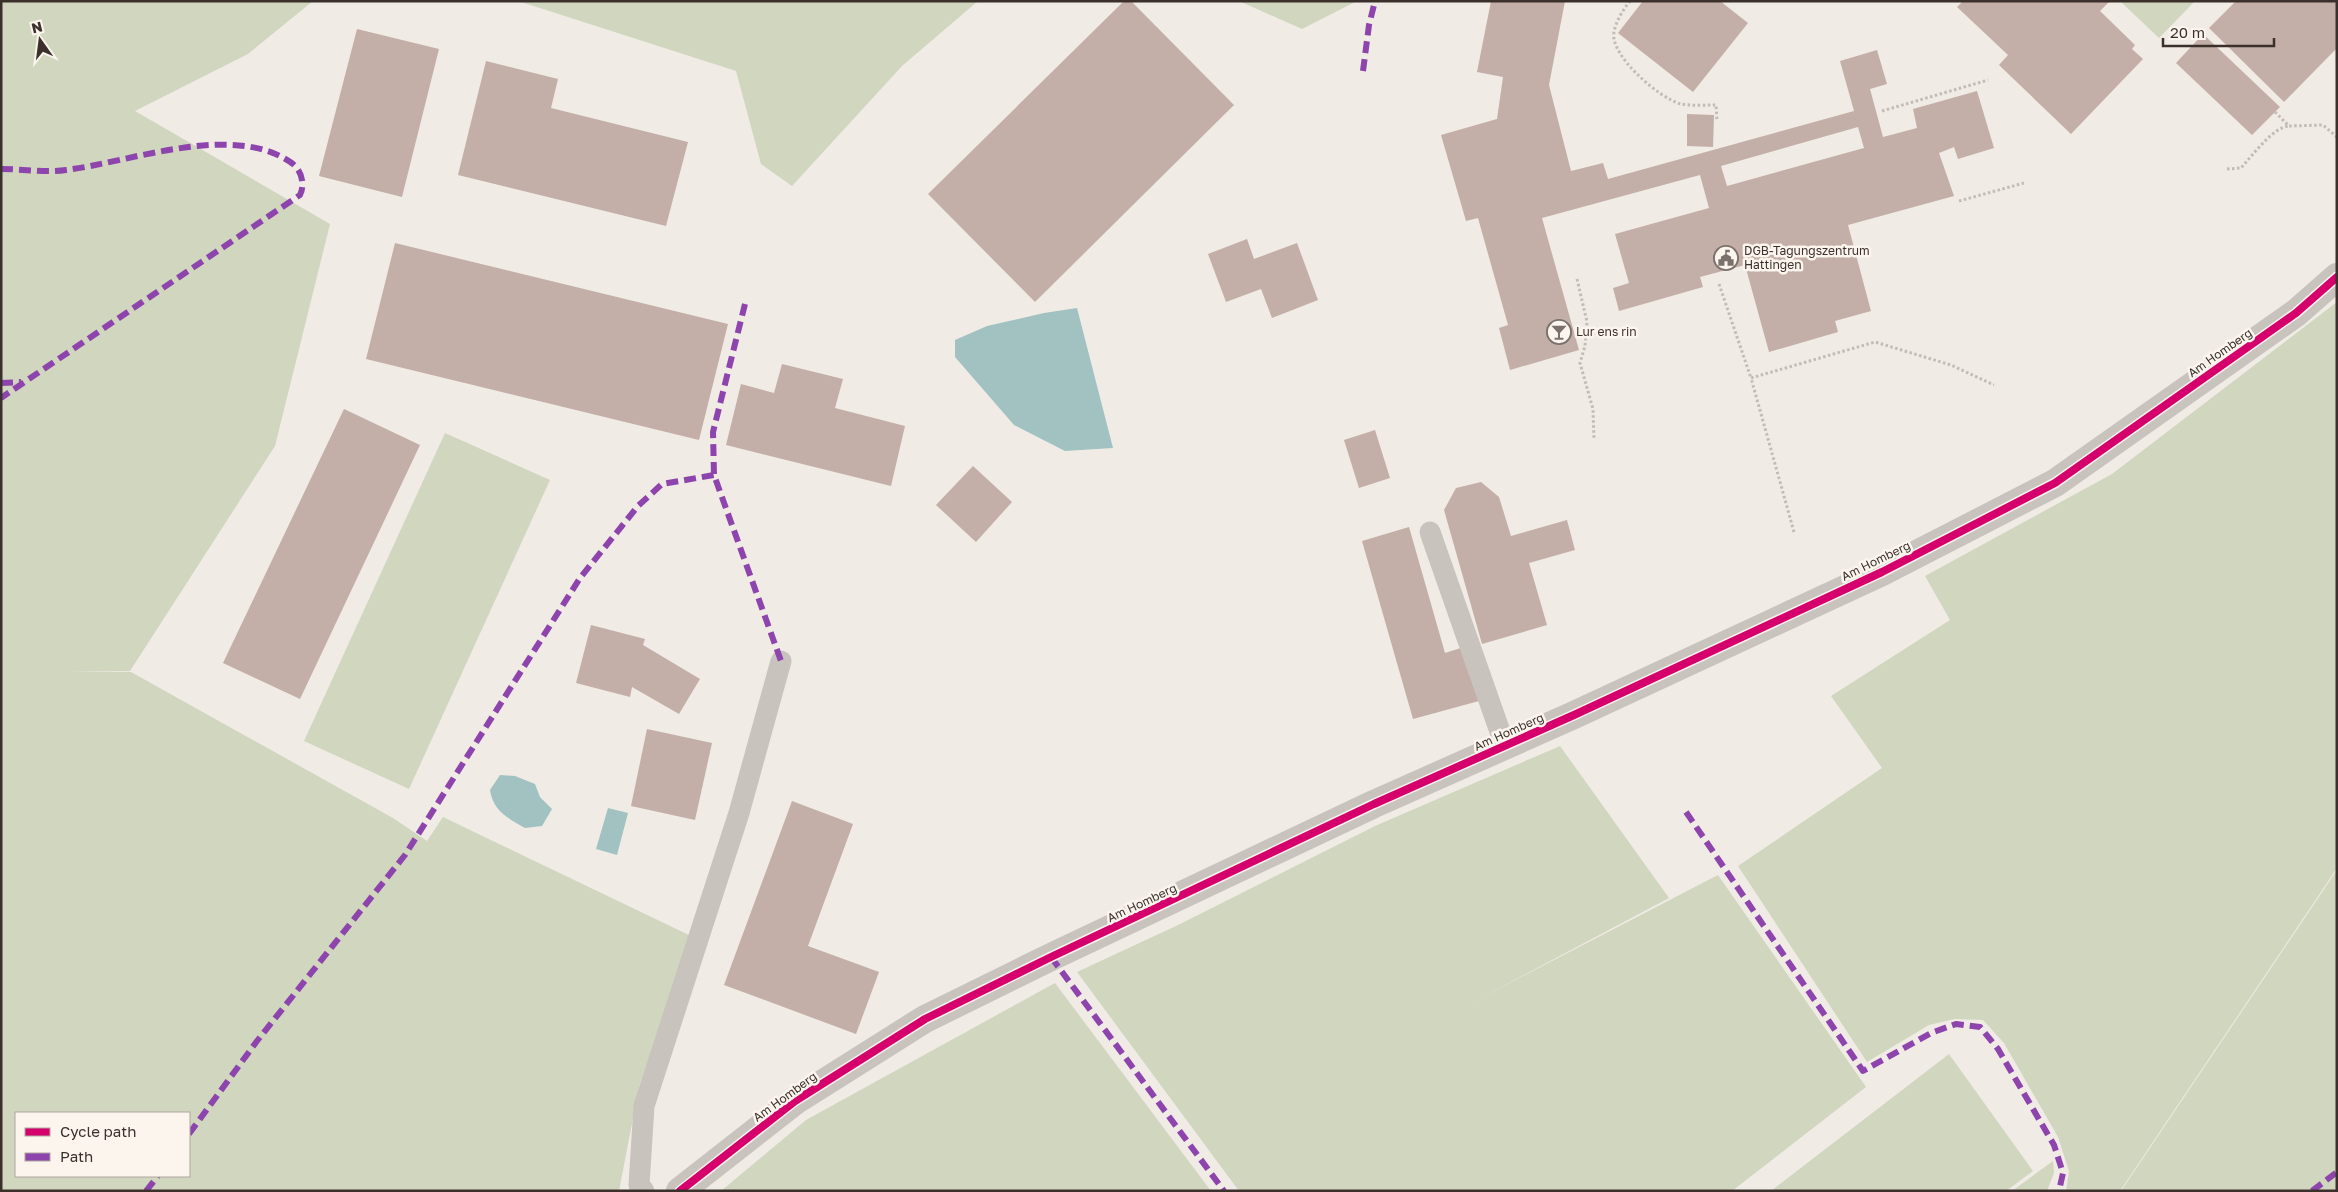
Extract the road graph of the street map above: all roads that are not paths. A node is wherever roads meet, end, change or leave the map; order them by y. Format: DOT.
graph roads {
  1 [pos="2337,277"];
  2 [pos="1430,532"];
  3 [pos="781,661"];
  4 [pos="1505,746"];
  5 [pos="644,1191"];
  6 [pos="680,1191"];
  1 -- 4 [label="street, Am Homberg"];
  2 -- 4 [label="lane"];
  3 -- 5 [label="lane"];
  4 -- 6 [label="street, Am Homberg"];
}
